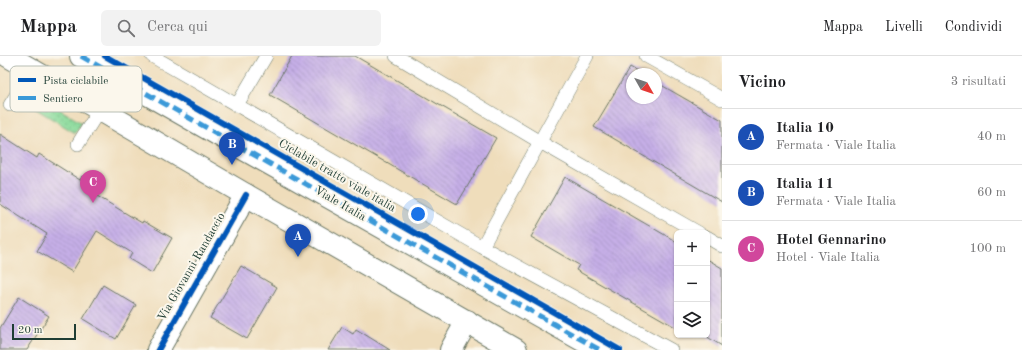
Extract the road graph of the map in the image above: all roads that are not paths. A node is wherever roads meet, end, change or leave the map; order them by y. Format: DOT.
graph roads {
  1 [pos="8,56"];
  2 [pos="81,56"];
  3 [pos="152,56"];
  4 [pos="266,56"];
  5 [pos="396,56"];
  6 [pos="587,56"];
  7 [pos="646,56"];
  8 [pos="25,66"];
  9 [pos="98,66"];
  10 [pos="142,91"];
  11 [pos="722,99"];
  12 [pos="237,105"];
  13 [pos="98,112"];
  14 [pos="105,112"];
  15 [pos="540,142"];
  16 [pos="78,144"];
  17 [pos="246,195"];
  18 [pos="694,230"];
  19 [pos="710,240"];
  20 [pos="722,246"];
  21 [pos="482,247"];
  22 [pos="467,321"];
  23 [pos="158,350"];
  24 [pos="451,350"];
  25 [pos="516,350"];
  26 [pos="600,350"];
  27 [pos="671,350"];
  1 -- 8 [label="street"];
  2 -- 9 [label="street, Viale Italia"];
  3 -- 12 [label="lane"];
  4 -- 12 [label="lane"];
  5 -- 15 [label="lane"];
  6 -- 15 [label="lane"];
  7 -- 11 [label="lane"];
  10 -- 26 [label="street, Viale Italia"];
  12 -- 21 [label="lane"];
  13 -- 16 [label="lane"];
  14 -- 17 [label="street"];
  15 -- 18 [label="lane"];
  15 -- 21 [label="lane"];
  17 -- 22 [label="street"];
  17 -- 23 [label="street, Via Giovanni Randaccio"];
  19 -- 20 [label="lane"];
  21 -- 27 [label="lane"];
  22 -- 24 [label="street"];
  22 -- 25 [label="street"];
}
